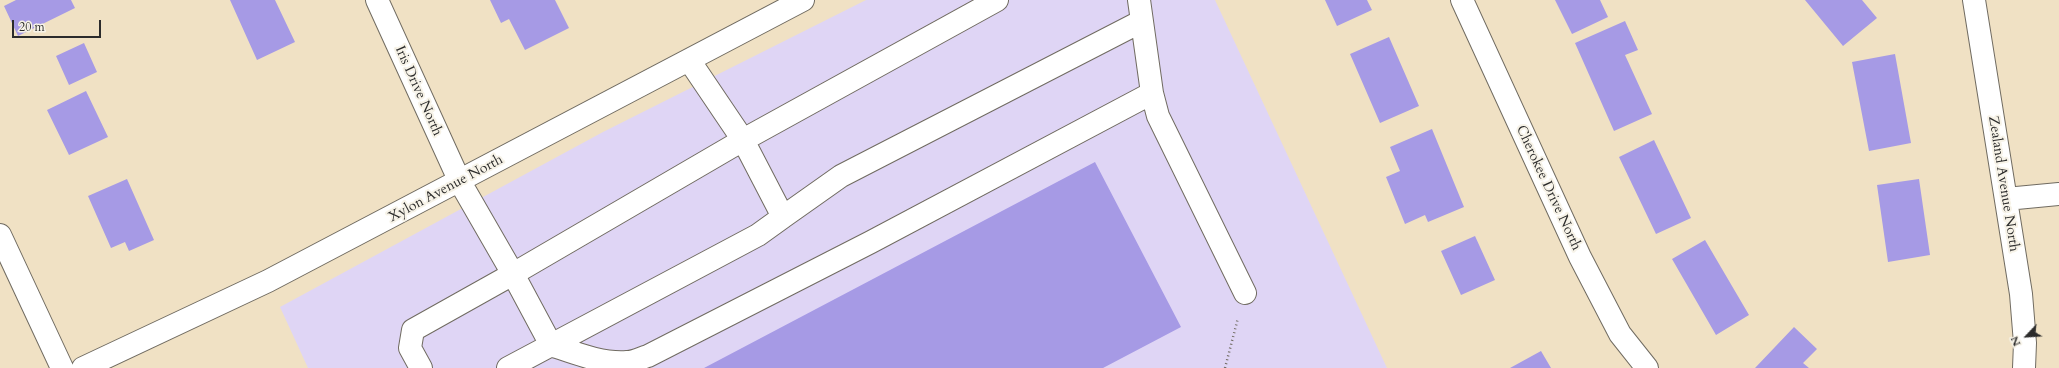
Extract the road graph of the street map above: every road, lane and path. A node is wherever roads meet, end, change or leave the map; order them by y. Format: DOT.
graph roads {
  1 [pos="377,0"];
  2 [pos="803,0"];
  3 [pos="997,0"];
  4 [pos="1139,0"];
  5 [pos="1462,0"];
  6 [pos="1974,0"];
  7 [pos="1142,21"];
  8 [pos="689,60"];
  9 [pos="1152,93"];
  10 [pos="742,140"];
  11 [pos="460,182"];
  12 [pos="2059,194"];
  13 [pos="2006,199"];
  14 [pos="783,217"];
  15 [pos="0,235"];
  16 [pos="513,274"];
  17 [pos="1245,293"];
  18 [pos="552,345"];
  19 [pos="62,368"];
  20 [pos="83,368"];
  21 [pos="421,368"];
  22 [pos="508,368"];
  23 [pos="1225,368"];
  24 [pos="1647,368"];
  25 [pos="2024,368"];
  1 -- 11 [label="street, Iris Drive North"];
  2 -- 8 [label="street, Xylon Avenue North"];
  3 -- 10 [label="street"];
  4 -- 7 [label="street"];
  5 -- 24 [label="street, Cherokee Drive North"];
  6 -- 13 [label="street, Zealand Avenue North"];
  7 -- 9 [label="street"];
  7 -- 14 [label="street"];
  8 -- 10 [label="street"];
  8 -- 11 [label="street, Xylon Avenue North"];
  9 -- 17 [label="street"];
  9 -- 18 [label="street"];
  10 -- 14 [label="street"];
  10 -- 16 [label="street"];
  11 -- 16 [label="street, Iris Drive North"];
  11 -- 20 [label="street, Xylon Avenue North"];
  12 -- 13 [label="street"];
  13 -- 25 [label="street, Zealand Avenue North"];
  14 -- 18 [label="street"];
  15 -- 19 [label="street"];
  16 -- 18 [label="street, Iris Drive North"];
  16 -- 21 [label="street"];
  17 -- 23 [label="path"];
  18 -- 22 [label="street"];
}
